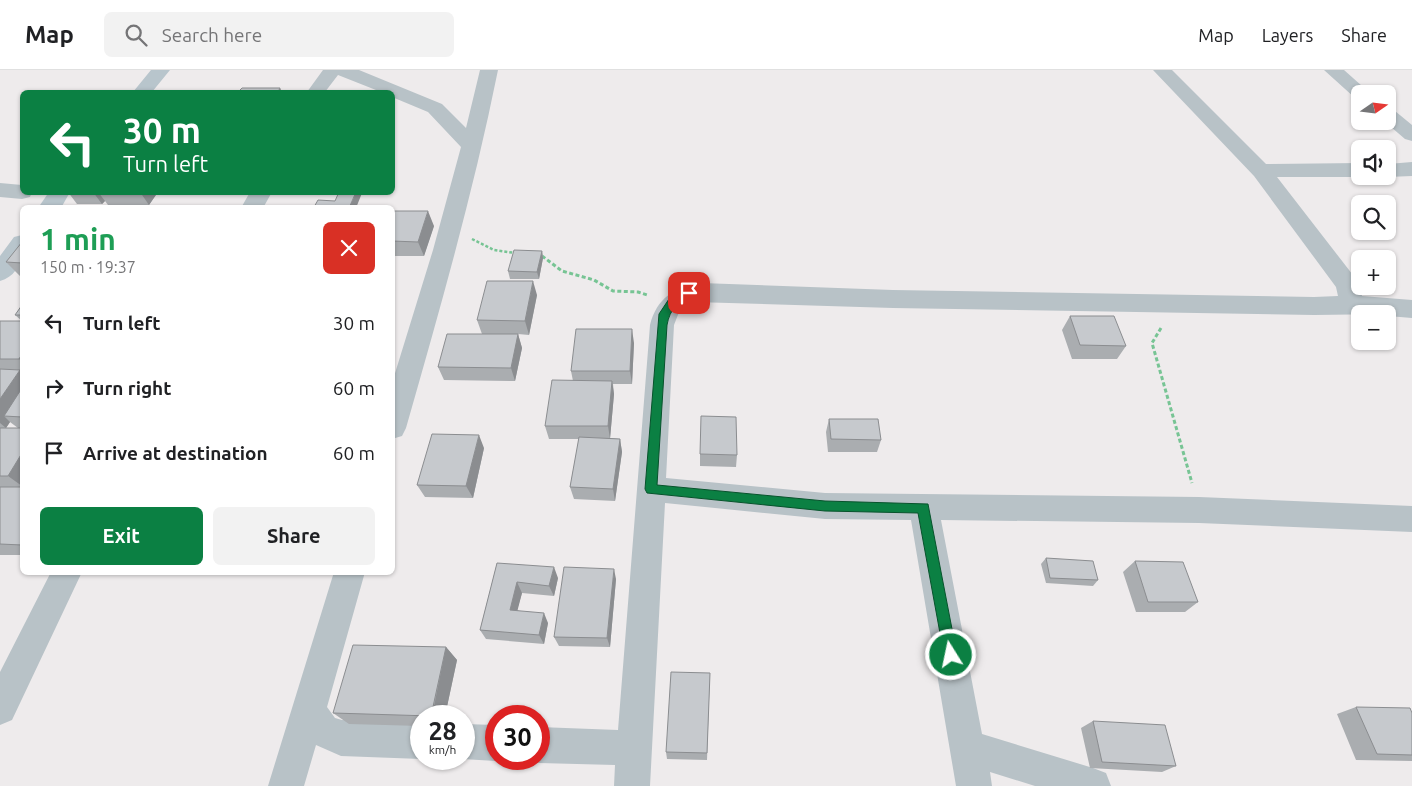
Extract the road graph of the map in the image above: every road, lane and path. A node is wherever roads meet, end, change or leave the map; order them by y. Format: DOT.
graph roads {
  1 [pos="161,70"];
  2 [pos="332,70"];
  3 [pos="343,70"];
  4 [pos="489,70"];
  5 [pos="1162,70"];
  6 [pos="1333,70"];
  7 [pos="1351,85"];
  8 [pos="144,90"];
  9 [pos="317,90"];
  10 [pos="391,90"];
  11 [pos="395,91"];
  12 [pos="1396,122"];
  13 [pos="1412,135"];
  14 [pos="473,147"];
  15 [pos="1412,169"];
  16 [pos="1351,170"];
  17 [pos="1396,170"];
  18 [pos="1261,171"];
  19 [pos="0,190"];
  20 [pos="20,192"];
  21 [pos="451,228"];
  22 [pos="20,246"];
  23 [pos="524,254"];
  24 [pos="534,254"];
  25 [pos="0,273"];
  26 [pos="672,302"];
  27 [pos="1199,303"];
  28 [pos="1351,304"];
  29 [pos="1412,309"];
  30 [pos="395,418"];
  31 [pos="651,489"];
  32 [pos="924,508"];
  33 [pos="1199,510"];
  34 [pos="1412,519"];
  35 [pos="66,575"];
  36 [pos="349,575"];
  37 [pos="0,708"];
  38 [pos="308,712"];
  39 [pos="410,741"];
  40 [pos="550,745"];
  41 [pos="968,747"];
  42 [pos="634,748"];
  43 [pos="286,786"];
  44 [pos="632,786"];
  45 [pos="974,786"];
  46 [pos="1093,786"];
  1 -- 8 [label="street"];
  2 -- 9 [label="street"];
  3 -- 10 [label="street"];
  4 -- 14 [label="street"];
  5 -- 18 [label="street"];
  6 -- 7 [label="street"];
  11 -- 14 [label="street"];
  12 -- 13 [label="street"];
  14 -- 21 [label="street"];
  15 -- 17 [label="street"];
  16 -- 18 [label="street"];
  18 -- 28 [label="street"];
  19 -- 20 [label="street"];
  21 -- 23 [label="path"];
  21 -- 30 [label="street"];
  22 -- 25 [label="street"];
  24 -- 26 [label="path"];
  26 -- 27 [label="street"];
  26 -- 31 [label="street"];
  27 -- 28 [label="street"];
  27 -- 33 [label="path"];
  28 -- 29 [label="street"];
  31 -- 32 [label="street"];
  31 -- 42 [label="street"];
  32 -- 33 [label="street"];
  32 -- 41 [label="street"];
  33 -- 34 [label="street"];
  35 -- 37 [label="street"];
  36 -- 38 [label="street"];
  38 -- 39 [label="street"];
  38 -- 43 [label="street"];
  40 -- 42 [label="street"];
  41 -- 45 [label="street"];
  41 -- 46 [label="street"];
  42 -- 44 [label="street"];
}
